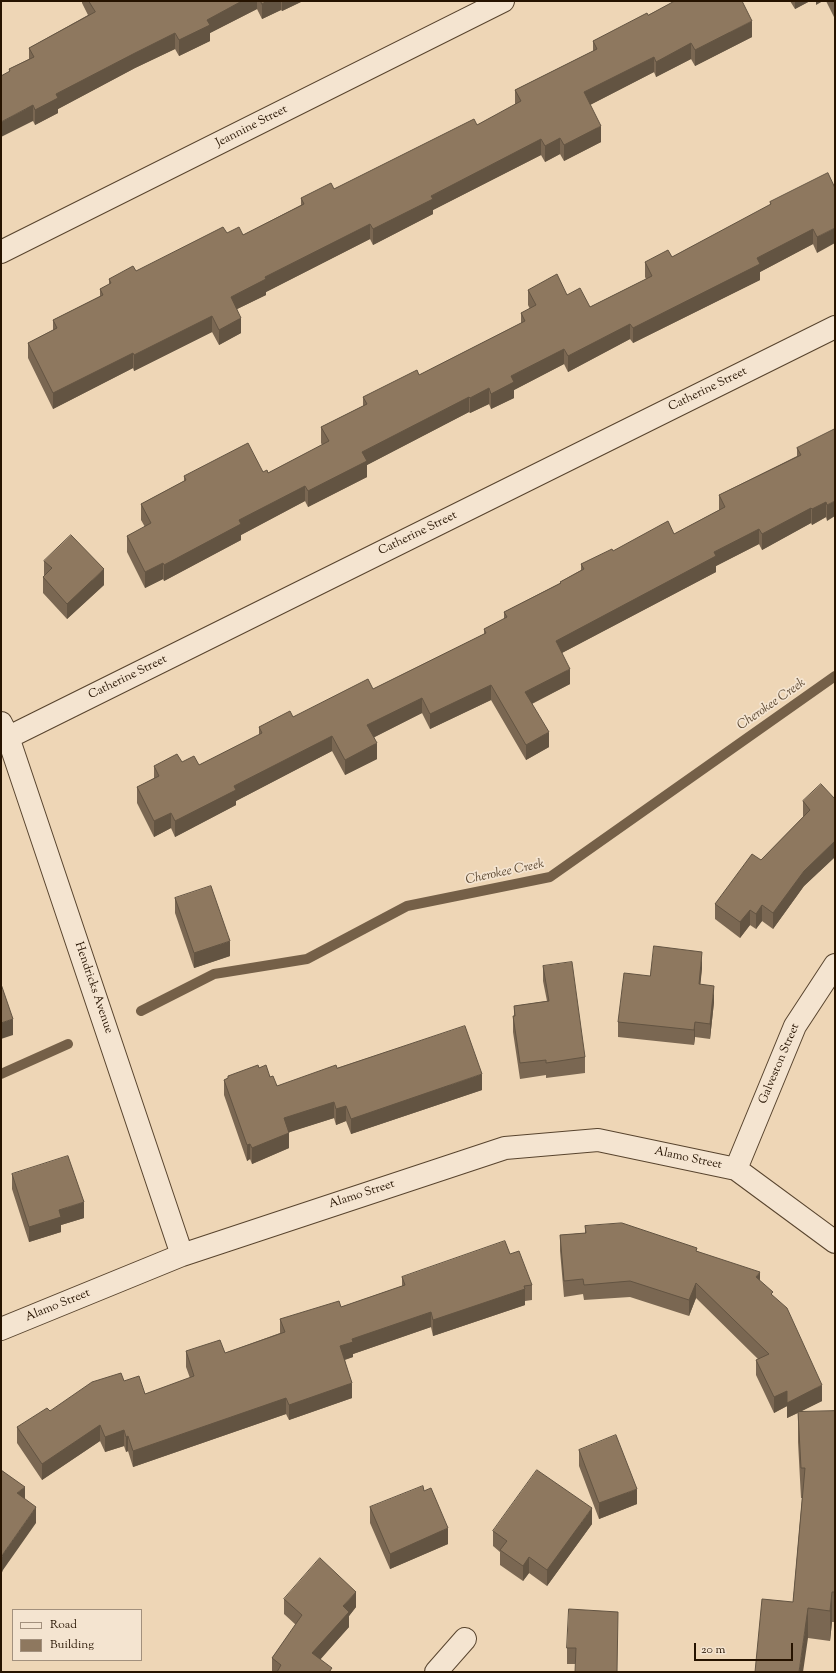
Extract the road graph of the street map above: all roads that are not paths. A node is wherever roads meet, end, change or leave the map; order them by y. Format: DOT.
graph roads {
  1 [pos="503,1"];
  2 [pos="1,252"];
  3 [pos="835,327"];
  4 [pos="4,734"];
  5 [pos="835,965"];
  6 [pos="736,1169"];
  7 [pos="835,1242"];
  8 [pos="182,1255"];
  9 [pos="1,1329"];
  10 [pos="465,1639"];
  11 [pos="436,1672"];
  1 -- 2 [label="street, Jeannine Street"];
  3 -- 4 [label="street, Catherine Street"];
  4 -- 8 [label="street, Hendricks Avenue"];
  5 -- 6 [label="street, Galveston Street"];
  6 -- 7 [label="street"];
  6 -- 8 [label="street, Alamo Street"];
  8 -- 9 [label="street, Alamo Street"];
  10 -- 11 [label="street"];
}
